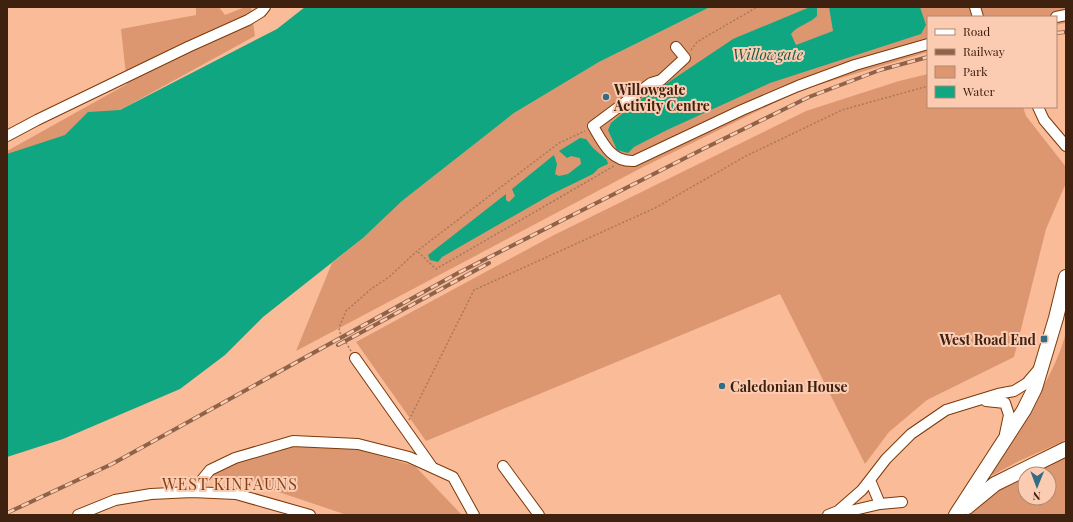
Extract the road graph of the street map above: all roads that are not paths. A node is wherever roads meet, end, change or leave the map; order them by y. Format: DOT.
graph roads {
  1 [pos="265,7"];
  2 [pos="927,44"];
  3 [pos="676,47"];
  4 [pos="1038,108"];
  5 [pos="7,136"];
  6 [pos="1066,146"];
  7 [pos="1066,277"];
  8 [pos="355,358"];
  9 [pos="1042,366"];
  10 [pos="970,404"];
  11 [pos="1066,449"];
  12 [pos="999,450"];
  13 [pos="503,466"];
  14 [pos="432,468"];
  15 [pos="870,480"];
  16 [pos="192,492"];
  17 [pos="902,502"];
  18 [pos="880,504"];
  19 [pos="289,512"];
  20 [pos="78,515"];
  21 [pos="310,515"];
  22 [pos="474,515"];
  23 [pos="540,515"];
  24 [pos="828,515"];
  25 [pos="833,515"];
  26 [pos="956,515"];
  27 [pos="961,515"];
  1 -- 5 [label="street"];
  2 -- 3 [label="street"];
  4 -- 6 [label="street"];
  7 -- 9 [label="highway"];
  8 -- 14 [label="street"];
  9 -- 10 [label="street"];
  9 -- 12 [label="highway"];
  10 -- 12 [label="street"];
  10 -- 15 [label="street"];
  11 -- 27 [label="highway"];
  12 -- 26 [label="highway"];
  13 -- 23 [label="street"];
  14 -- 16 [label="street"];
  14 -- 22 [label="street"];
  15 -- 18 [label="street"];
  15 -- 24 [label="street"];
  16 -- 19 [label="street"];
  16 -- 20 [label="street"];
  17 -- 18 [label="street"];
  18 -- 25 [label="street"];
  19 -- 21 [label="street"];
}
